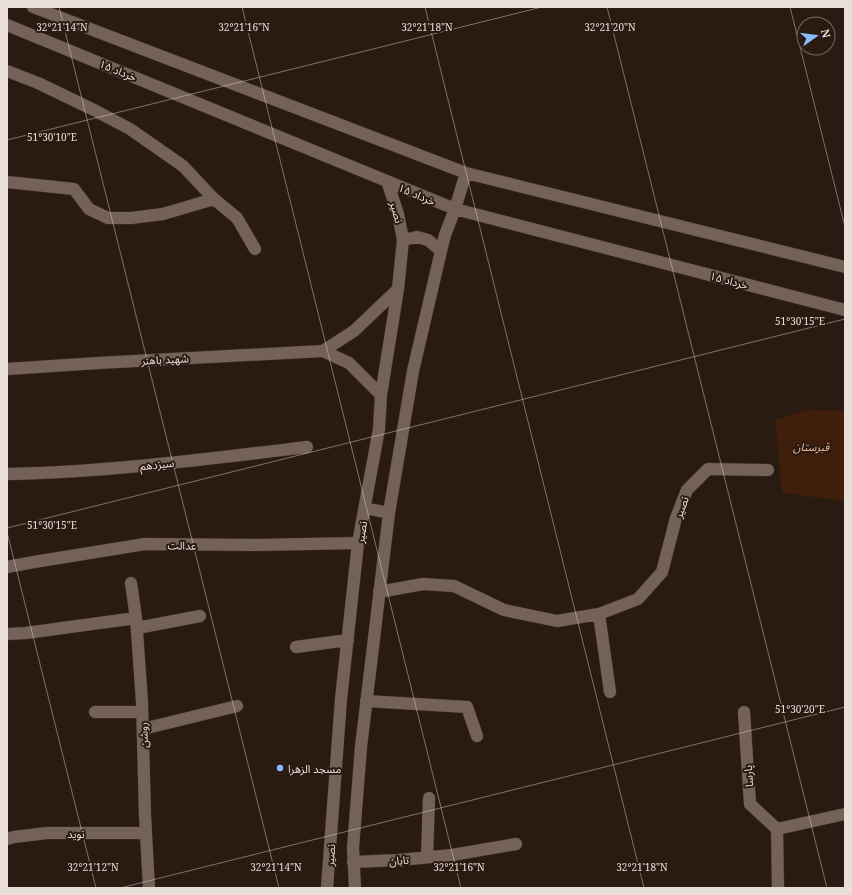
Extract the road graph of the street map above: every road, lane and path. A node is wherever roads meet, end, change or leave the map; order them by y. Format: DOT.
graph roads {
  1 [pos="33,7"];
  2 [pos="7,25"];
  3 [pos="7,70"];
  4 [pos="466,173"];
  5 [pos="387,181"];
  6 [pos="7,182"];
  7 [pos="214,200"];
  8 [pos="455,209"];
  9 [pos="403,240"];
  10 [pos="255,249"];
  11 [pos="441,250"];
  12 [pos="845,267"];
  13 [pos="398,289"];
  14 [pos="845,310"];
  15 [pos="323,351"];
  16 [pos="7,369"];
  17 [pos="381,395"];
  18 [pos="307,447"];
  19 [pos="768,470"];
  20 [pos="7,474"];
  21 [pos="365,508"];
  22 [pos="389,513"];
  23 [pos="358,543"];
  24 [pos="7,568"];
  25 [pos="130,583"];
  26 [pos="380,592"];
  27 [pos="599,614"];
  28 [pos="200,616"];
  29 [pos="136,623"];
  30 [pos="7,634"];
  31 [pos="348,640"];
  32 [pos="296,647"];
  33 [pos="610,692"];
  34 [pos="366,700"];
  35 [pos="237,706"];
  36 [pos="95,712"];
  37 [pos="142,712"];
  38 [pos="744,712"];
  39 [pos="142,729"];
  40 [pos="477,736"];
  41 [pos="428,798"];
  42 [pos="845,814"];
  43 [pos="777,829"];
  44 [pos="146,833"];
  45 [pos="7,839"];
  46 [pos="516,844"];
  47 [pos="427,857"];
  48 [pos="354,862"];
  49 [pos="329,886"];
  50 [pos="353,887"];
  51 [pos="149,888"];
  52 [pos="778,888"];
  1 -- 4 [label="street"];
  2 -- 5 [label="street, ۱۵ خرداد"];
  3 -- 7 [label="street"];
  4 -- 8 [label="street"];
  4 -- 12 [label="street"];
  5 -- 8 [label="street, ۱۵ خرداد"];
  5 -- 9 [label="street, نصیر"];
  6 -- 7 [label="street"];
  7 -- 10 [label="street"];
  8 -- 11 [label="street"];
  8 -- 14 [label="street, ۱۵ خرداد"];
  9 -- 11 [label="street"];
  9 -- 13 [label="street, نصیر"];
  11 -- 22 [label="street"];
  13 -- 15 [label="street"];
  13 -- 17 [label="street, نصیر"];
  15 -- 16 [label="street, شهید باهنر"];
  15 -- 17 [label="street"];
  17 -- 21 [label="street, نصیر"];
  18 -- 20 [label="street, سیزدهم"];
  19 -- 27 [label="street, نصیر"];
  21 -- 22 [label="street"];
  21 -- 23 [label="street, نصیر"];
  22 -- 26 [label="street"];
  23 -- 24 [label="street, عدالت"];
  23 -- 31 [label="street, نصیر"];
  25 -- 29 [label="street, روشن"];
  26 -- 27 [label="street, نصیر"];
  26 -- 34 [label="street"];
  27 -- 33 [label="street"];
  28 -- 29 [label="street"];
  29 -- 30 [label="street"];
  29 -- 37 [label="street, روشن"];
  31 -- 32 [label="street"];
  31 -- 49 [label="street, نصیر"];
  34 -- 40 [label="street"];
  34 -- 48 [label="street"];
  35 -- 39 [label="street"];
  36 -- 37 [label="street"];
  37 -- 39 [label="street, روشن"];
  38 -- 43 [label="street, پارسا"];
  39 -- 44 [label="street, روشن"];
  41 -- 47 [label="street"];
  42 -- 43 [label="street"];
  43 -- 52 [label="street"];
  44 -- 45 [label="street, نوید"];
  44 -- 51 [label="street, روشن"];
  46 -- 47 [label="street, تابان"];
  47 -- 48 [label="street, تابان"];
  48 -- 50 [label="street"];
}
